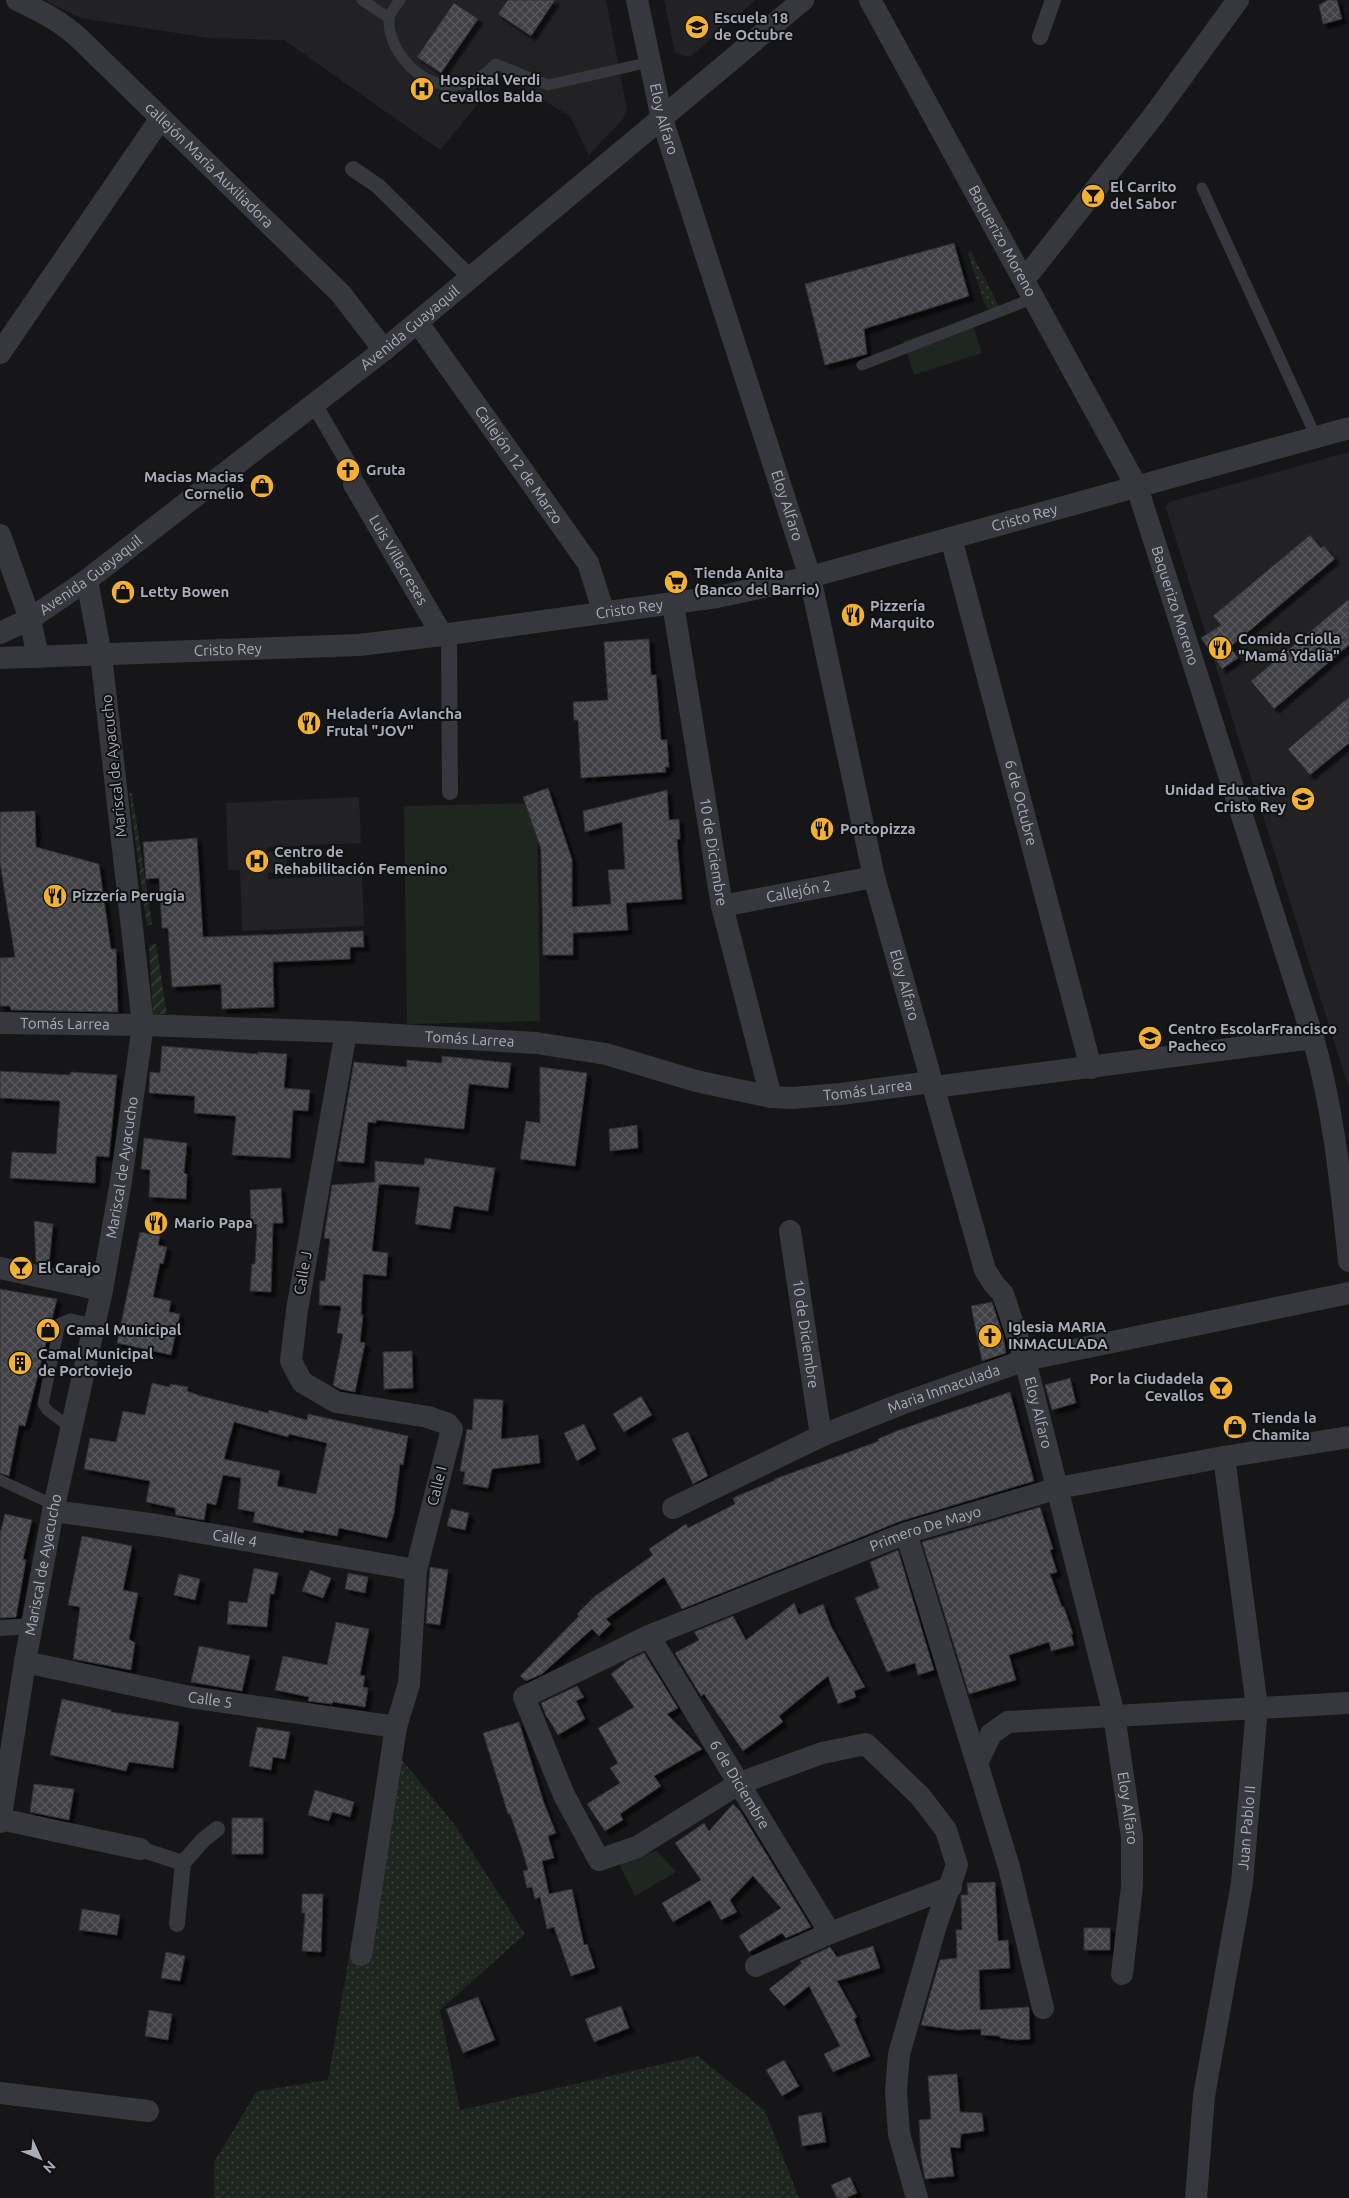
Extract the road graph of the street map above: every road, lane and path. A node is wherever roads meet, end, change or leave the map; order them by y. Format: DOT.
graph roads {
  1 [pos="17,0"];
  2 [pos="362,0"];
  3 [pos="400,0"];
  4 [pos="637,0"];
  5 [pos="803,0"];
  6 [pos="870,0"];
  7 [pos="1053,0"];
  8 [pos="1238,0"];
  9 [pos="389,18"];
  10 [pos="1040,36"];
  11 [pos="650,62"];
  12 [pos="161,118"];
  13 [pos="662,119"];
  14 [pos="353,169"];
  15 [pos="1202,188"];
  16 [pos="472,278"];
  17 [pos="1029,289"];
  18 [pos="418,323"];
  19 [pos="384,350"];
  20 [pos="0,353"];
  21 [pos="862,364"];
  22 [pos="311,407"];
  23 [pos="1349,428"];
  24 [pos="1316,437"];
  25 [pos="354,484"];
  26 [pos="1137,487"];
  27 [pos="0,535"];
  28 [pos="951,538"];
  29 [pos="810,577"];
  30 [pos="87,580"];
  31 [pos="673,604"];
  32 [pos="604,613"];
  33 [pos="30,619"];
  34 [pos="0,633"];
  35 [pos="445,635"];
  36 [pos="101,655"];
  37 [pos="38,657"];
  38 [pos="0,658"];
  39 [pos="450,792"];
  40 [pos="874,877"];
  41 [pos="722,906"];
  42 [pos="0,1023"];
  43 [pos="142,1024"];
  44 [pos="346,1032"];
  45 [pos="1313,1038"];
  46 [pos="1091,1068"];
  47 [pos="932,1084"];
  48 [pos="770,1097"];
  49 [pos="790,1231"];
  50 [pos="1349,1262"];
  51 [pos="0,1268"];
  52 [pos="102,1290"];
  53 [pos="1349,1293"];
  54 [pos="94,1324"];
  55 [pos="1025,1360"];
  56 [pos="428,1417"];
  57 [pos="71,1428"];
  58 [pos="821,1436"];
  59 [pos="1349,1437"];
  60 [pos="1224,1457"];
  61 [pos="0,1480"];
  62 [pos="1058,1488"];
  63 [pos="54,1508"];
  64 [pos="673,1508"];
  65 [pos="906,1533"];
  66 [pos="416,1570"];
  67 [pos="32,1626"];
  68 [pos="0,1628"];
  69 [pos="649,1636"];
  70 [pos="25,1662"];
  71 [pos="1349,1703"];
  72 [pos="1257,1707"];
  73 [pos="1114,1715"];
  74 [pos="396,1728"];
  75 [pos="977,1763"];
  76 [pos="740,1783"];
  77 [pos="0,1821"];
  78 [pos="217,1828"];
  79 [pos="140,1849"];
  80 [pos="183,1863"];
  81 [pos="951,1887"];
  82 [pos="177,1924"];
  83 [pos="830,1933"];
  84 [pos="361,1955"];
  85 [pos="756,1966"];
  86 [pos="1122,1974"];
  87 [pos="1043,2008"];
  88 [pos="0,2093"];
  89 [pos="148,2111"];
  90 [pos="917,2198"];
  91 [pos="1196,2198"];
  1 -- 12 [label="street, callejón María Auxiliadora"];
  2 -- 9 [label="lane"];
  3 -- 9 [label="lane"];
  4 -- 11 [label="street, Eloy Alfaro"];
  5 -- 13 [label="street, Avenida Guayaquil"];
  6 -- 17 [label="street, Baquerizo Moreno"];
  7 -- 10 [label="street"];
  8 -- 17 [label="street"];
  9 -- 11 [label="lane"];
  11 -- 13 [label="street, Eloy Alfaro"];
  12 -- 19 [label="street, callejón María Auxiliadora"];
  12 -- 20 [label="street"];
  13 -- 16 [label="street, Avenida Guayaquil"];
  13 -- 29 [label="street, Eloy Alfaro"];
  14 -- 16 [label="street"];
  15 -- 24 [label="lane"];
  16 -- 18 [label="street, Avenida Guayaquil"];
  17 -- 21 [label="lane"];
  17 -- 26 [label="street, Baquerizo Moreno"];
  18 -- 19 [label="street, Avenida Guayaquil"];
  18 -- 32 [label="street, Callejón 12 de Marzo"];
  19 -- 22 [label="street, Avenida Guayaquil"];
  22 -- 25 [label="street"];
  22 -- 30 [label="street, Avenida Guayaquil"];
  23 -- 24 [label="street, Cristo Rey"];
  24 -- 26 [label="street, Cristo Rey"];
  25 -- 35 [label="street, Luis Villacreses"];
  26 -- 28 [label="street, Cristo Rey"];
  26 -- 45 [label="street, Baquerizo Moreno"];
  27 -- 33 [label="street"];
  28 -- 29 [label="street, Cristo Rey"];
  28 -- 46 [label="street, 6 de Octubre"];
  29 -- 31 [label="street, Cristo Rey"];
  29 -- 40 [label="street, Eloy Alfaro"];
  30 -- 33 [label="street, Avenida Guayaquil"];
  30 -- 36 [label="street, Mariscal de Ayacucho"];
  31 -- 32 [label="street, Cristo Rey"];
  31 -- 41 [label="street, 10 de Diciembre"];
  32 -- 35 [label="street, Cristo Rey"];
  33 -- 34 [label="street, Avenida Guayaquil"];
  33 -- 37 [label="street"];
  35 -- 36 [label="street, Cristo Rey"];
  35 -- 39 [label="street"];
  36 -- 37 [label="street, Cristo Rey"];
  36 -- 43 [label="street, Mariscal de Ayacucho"];
  37 -- 38 [label="street, Cristo Rey"];
  40 -- 41 [label="street, Callejón 2"];
  40 -- 47 [label="street, Eloy Alfaro"];
  41 -- 48 [label="street, 10 de Diciembre"];
  42 -- 43 [label="street, Tomás Larrea"];
  43 -- 44 [label="street, Tomás Larrea"];
  43 -- 52 [label="street, Mariscal de Ayacucho"];
  44 -- 48 [label="street, Tomás Larrea"];
  44 -- 56 [label="street, Calle J"];
  45 -- 46 [label="street, Tomás Larrea"];
  45 -- 50 [label="street, Baquerizo Moreno"];
  46 -- 47 [label="street, Tomás Larrea"];
  47 -- 48 [label="street, Tomás Larrea"];
  47 -- 55 [label="street, Eloy Alfaro"];
  49 -- 58 [label="street, 10 de Diciembre"];
  51 -- 52 [label="street"];
  52 -- 54 [label="street, Mariscal de Ayacucho"];
  53 -- 55 [label="street, Maria Inmaculada"];
  54 -- 57 [label="street, Mariscal de Ayacucho"];
  54 -- 57 [label="lane"];
  55 -- 58 [label="street, Maria Inmaculada"];
  55 -- 62 [label="street, Eloy Alfaro"];
  56 -- 66 [label="street, Calle I"];
  57 -- 63 [label="street, Mariscal de Ayacucho"];
  58 -- 64 [label="street, Maria Inmaculada"];
  59 -- 60 [label="street, Primero De Mayo"];
  60 -- 62 [label="street, Primero De Mayo"];
  60 -- 72 [label="street, Juan Pablo II"];
  61 -- 63 [label="lane"];
  62 -- 65 [label="street, Primero De Mayo"];
  62 -- 73 [label="street, Eloy Alfaro"];
  63 -- 66 [label="street, Calle 4"];
  63 -- 67 [label="street, Mariscal de Ayacucho"];
  65 -- 69 [label="street, Primero De Mayo"];
  65 -- 75 [label="street"];
  66 -- 74 [label="street"];
  67 -- 68 [label="street"];
  67 -- 70 [label="street, Mariscal de Ayacucho"];
  69 -- 76 [label="street, 6 de Diciembre"];
  69 -- 76 [label="street, Primero De Mayo"];
  70 -- 74 [label="street, Calle 5"];
  70 -- 77 [label="street, Mariscal de Ayacucho"];
  71 -- 72 [label="street"];
  72 -- 73 [label="street"];
  72 -- 91 [label="street, Juan Pablo II"];
  73 -- 75 [label="street"];
  73 -- 86 [label="street, Eloy Alfaro"];
  74 -- 84 [label="street"];
  75 -- 87 [label="street"];
  76 -- 81 [label="street"];
  76 -- 83 [label="street, 6 de Diciembre"];
  77 -- 79 [label="street"];
  78 -- 80 [label="street"];
  79 -- 80 [label="street"];
  80 -- 82 [label="street"];
  81 -- 83 [label="street"];
  81 -- 90 [label="street"];
  83 -- 85 [label="street"];
  88 -- 89 [label="street"];
}
